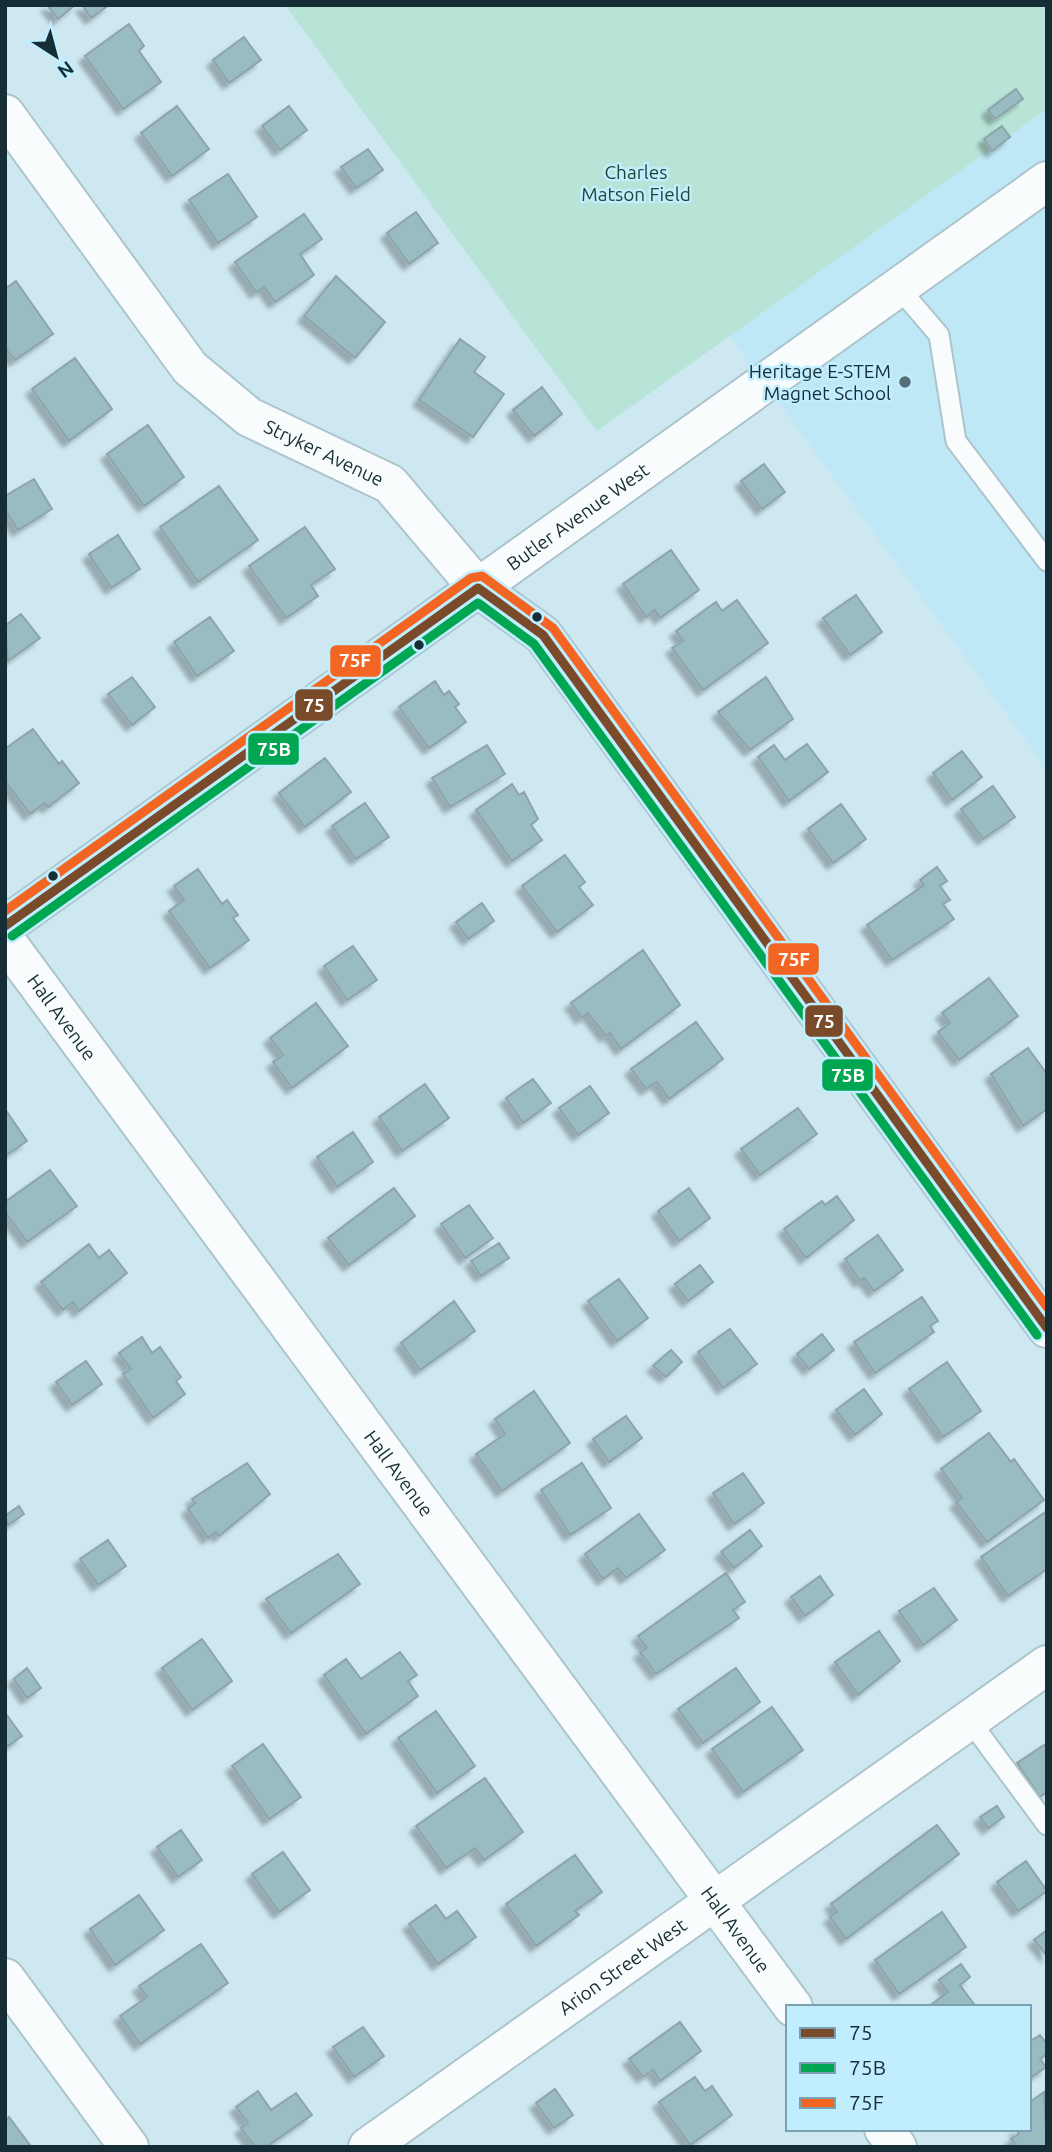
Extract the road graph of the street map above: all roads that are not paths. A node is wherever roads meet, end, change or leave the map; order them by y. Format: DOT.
graph roads {
  1 [pos="5,114"];
  2 [pos="1047,181"];
  3 [pos="898,287"];
  4 [pos="1047,561"];
  5 [pos="478,588"];
  6 [pos="5,926"];
  7 [pos="5,940"];
  8 [pos="1047,1328"];
  9 [pos="1047,1665"];
  10 [pos="970,1721"];
  11 [pos="1047,1825"];
  12 [pos="715,1900"];
  13 [pos="5,1978"];
  14 [pos="792,2005"];
  15 [pos="885,2131"];
  16 [pos="129,2147"];
  17 [pos="368,2147"];
  18 [pos="897,2147"];
  1 -- 5 [label="street, Stryker Avenue"];
  2 -- 3 [label="street, Butler Avenue West"];
  3 -- 4 [label="lane"];
  3 -- 5 [label="street, Butler Avenue West"];
  5 -- 6 [label="street, Butler Avenue West"];
  5 -- 8 [label="street, Stryker Avenue"];
  7 -- 12 [label="street, Hall Avenue"];
  9 -- 10 [label="street, Arion Street West"];
  10 -- 11 [label="lane"];
  10 -- 12 [label="street, Arion Street West"];
  12 -- 14 [label="street, Hall Avenue"];
  12 -- 17 [label="street, Arion Street West"];
  13 -- 16 [label="street"];
  15 -- 18 [label="street"];
}
